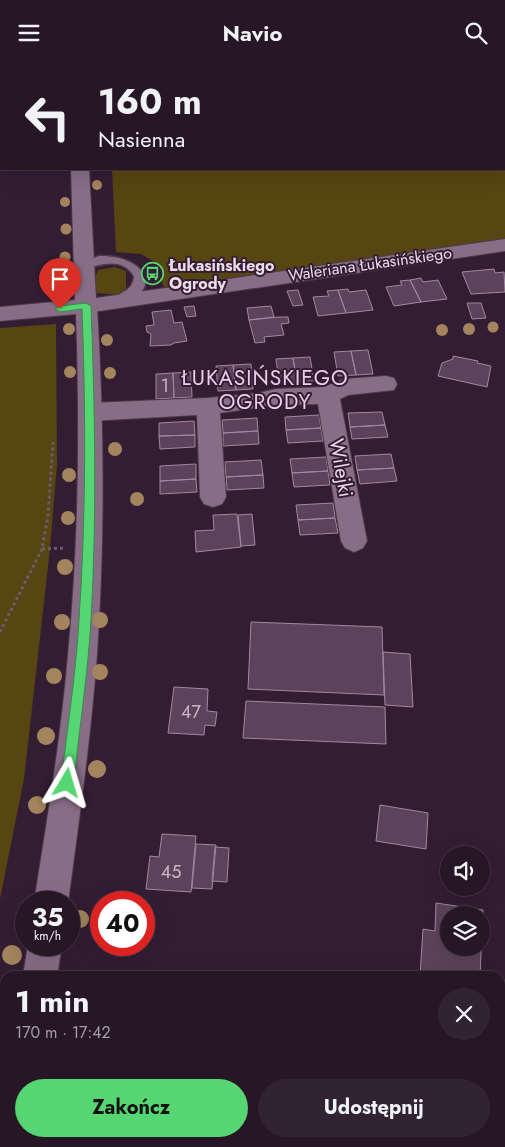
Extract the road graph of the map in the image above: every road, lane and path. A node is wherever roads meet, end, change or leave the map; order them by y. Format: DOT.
graph roads {
  1 [pos="80,170"];
  2 [pos="505,245"];
  3 [pos="84,265"];
  4 [pos="117,301"];
  5 [pos="86,306"];
  6 [pos="0,314"];
  7 [pos="386,384"];
  8 [pos="328,395"];
  9 [pos="208,406"];
  10 [pos="90,412"];
  11 [pos="52,443"];
  12 [pos="213,497"];
  13 [pos="354,541"];
  14 [pos="42,549"];
  15 [pos="50,549"];
  16 [pos="0,632"];
  17 [pos="52,891"];
  18 [pos="43,956"];
  19 [pos="41,971"];
  1 -- 3 [label="street"];
  2 -- 4 [label="street, Waleriana Łukasińskiego"];
  3 -- 4 [label="lane"];
  3 -- 5 [label="street"];
  4 -- 5 [label="street, Waleriana Łukasińskiego"];
  5 -- 6 [label="street, Waleriana Łukasińskiego"];
  5 -- 10 [label="street"];
  7 -- 8 [label="street"];
  8 -- 9 [label="street"];
  8 -- 13 [label="street, Wilejki"];
  9 -- 10 [label="street"];
  9 -- 12 [label="street"];
  10 -- 17 [label="street"];
  11 -- 14 [label="path"];
  14 -- 15 [label="path"];
  14 -- 16 [label="path"];
  18 -- 19 [label="street"];
}
